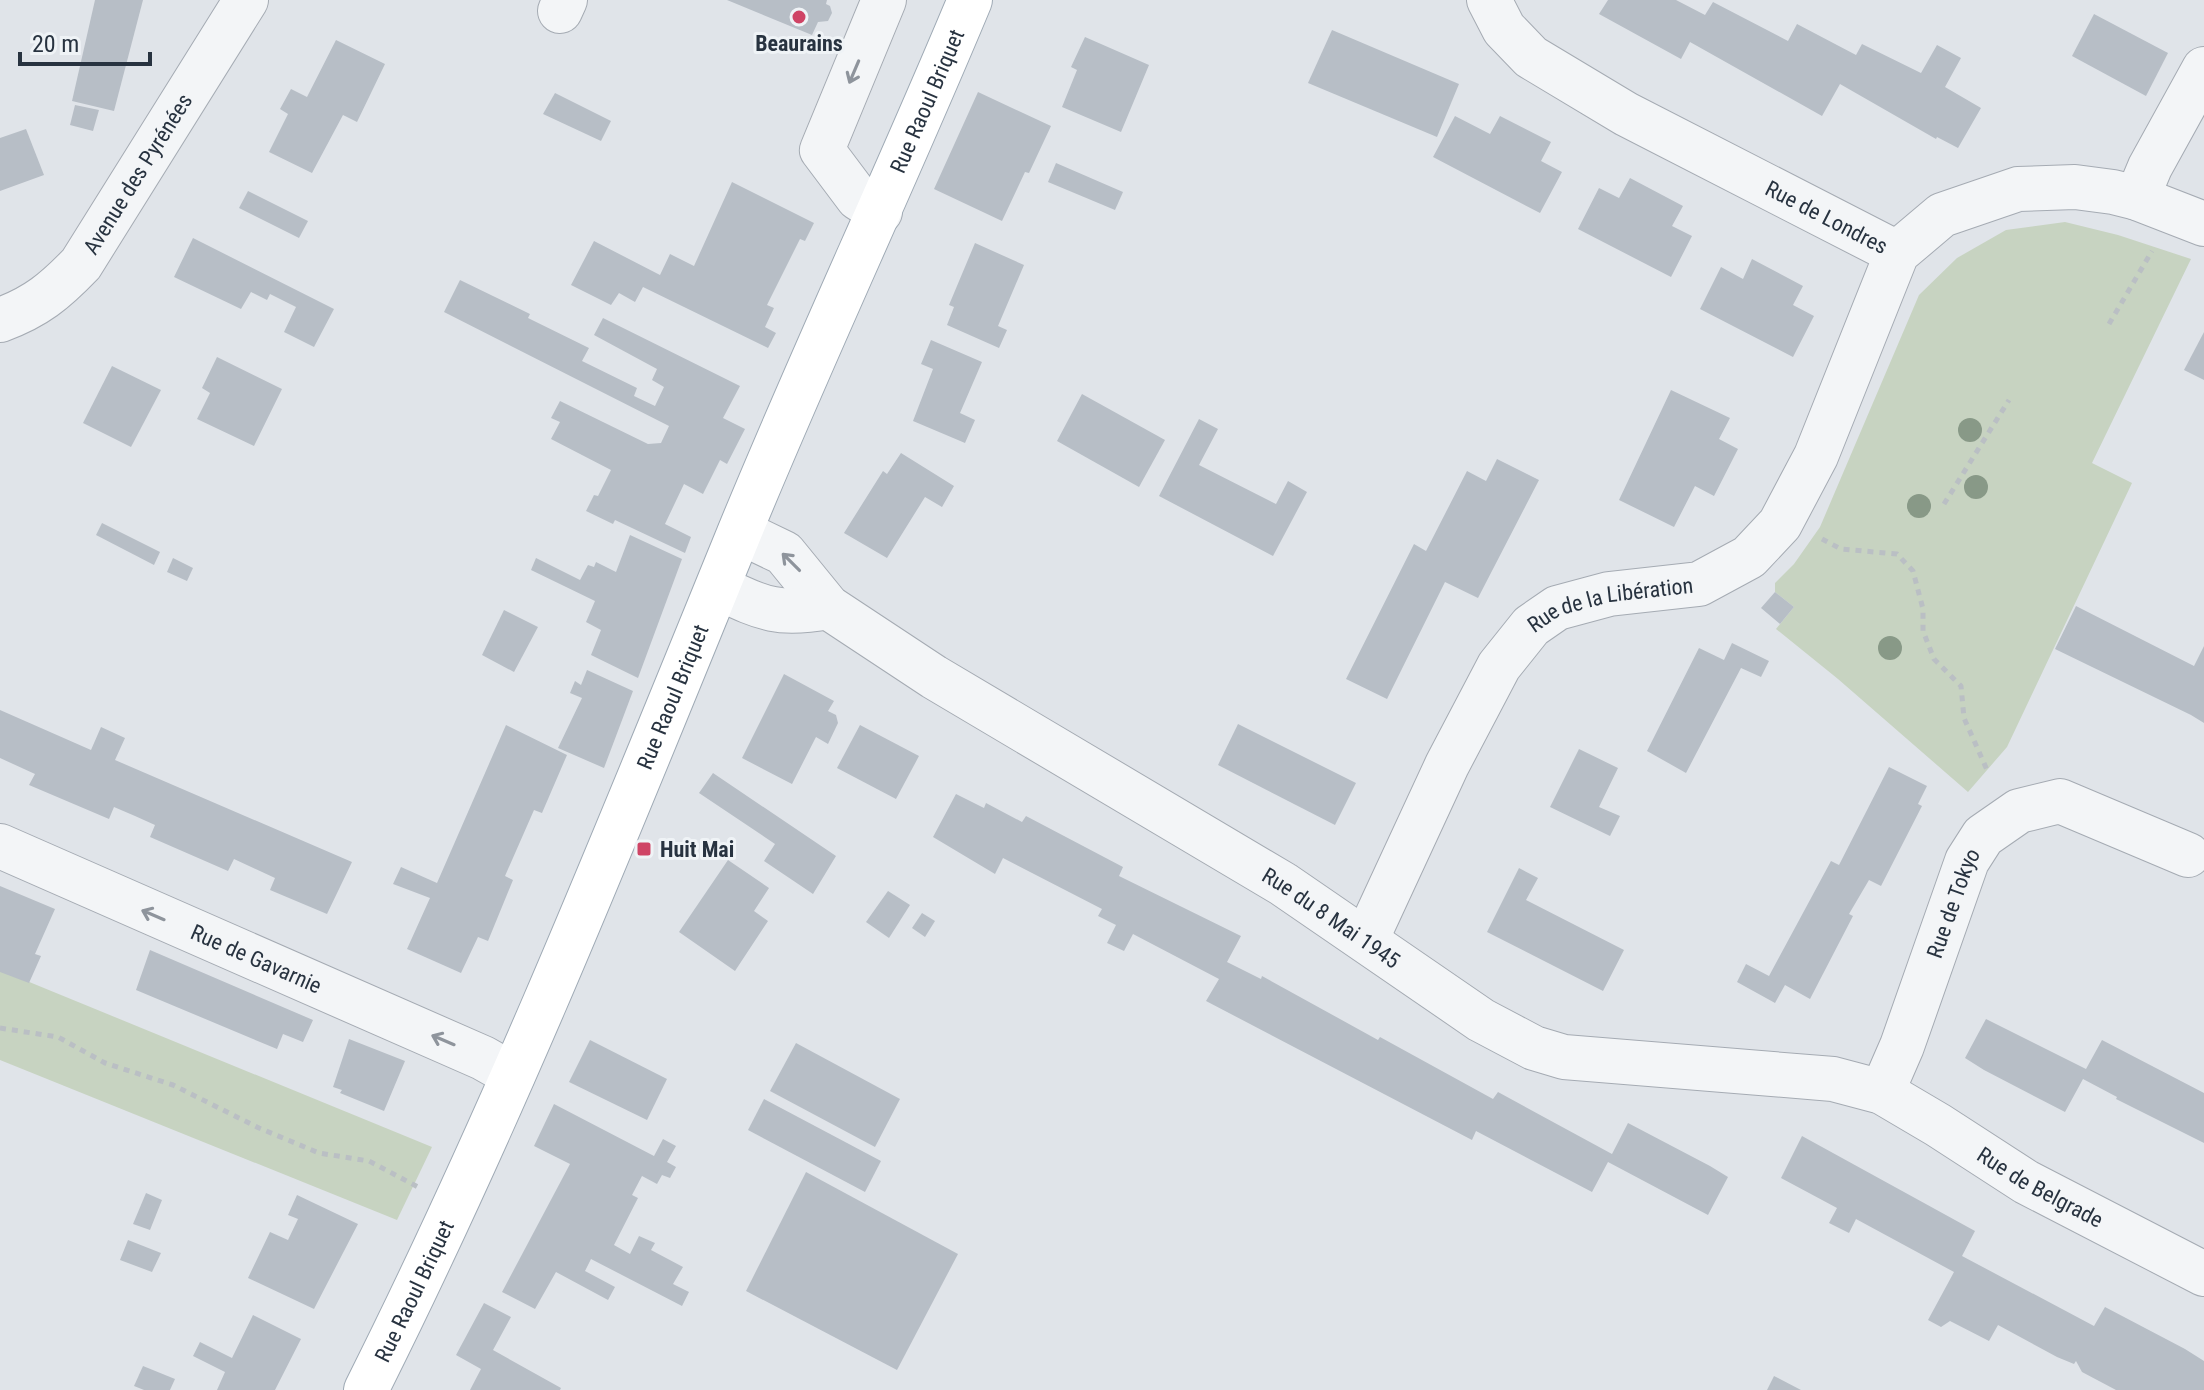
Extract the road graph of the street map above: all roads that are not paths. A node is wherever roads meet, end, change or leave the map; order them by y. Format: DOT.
graph roads {
  1 [pos="246,0"];
  2 [pos="884,0"];
  3 [pos="970,0"];
  4 [pos="1489,0"];
  5 [pos="2204,69"];
  6 [pos="2172,211"];
  7 [pos="880,212"];
  8 [pos="1897,253"];
  9 [pos="0,320"];
  10 [pos="740,532"];
  11 [pos="719,588"];
  12 [pos="828,607"];
  13 [pos="0,846"];
  14 [pos="2188,855"];
  15 [pos="1366,940"];
  16 [pos="513,1075"];
  17 [pos="1882,1092"];
  18 [pos="2204,1274"];
  19 [pos="366,1390"];
  1 -- 9 [label="street, Avenue des Pyrénées"];
  2 -- 7 [label="street, one-way"];
  3 -- 7 [label="main road, Rue Raoul Briquet"];
  4 -- 8 [label="street, Rue de Londres"];
  5 -- 6 [label="street"];
  6 -- 8 [label="street, Rue de Londres"];
  7 -- 10 [label="main road, Rue Raoul Briquet"];
  8 -- 15 [label="street, Rue de la Libération"];
  10 -- 11 [label="main road, Rue Raoul Briquet"];
  12 -- 10 [label="street, Rue du 8 Mai 1945, one-way"];
  11 -- 12 [label="street"];
  11 -- 16 [label="main road, Rue Raoul Briquet"];
  12 -- 15 [label="street, Rue du 8 Mai 1945"];
  16 -- 13 [label="street, Rue de Gavarnie, one-way"];
  14 -- 17 [label="street, Rue de Tokyo"];
  15 -- 17 [label="street, Rue du 8 Mai 1945"];
  16 -- 19 [label="main road, Rue Raoul Briquet"];
  17 -- 18 [label="street, Rue de Belgrade"];
}
